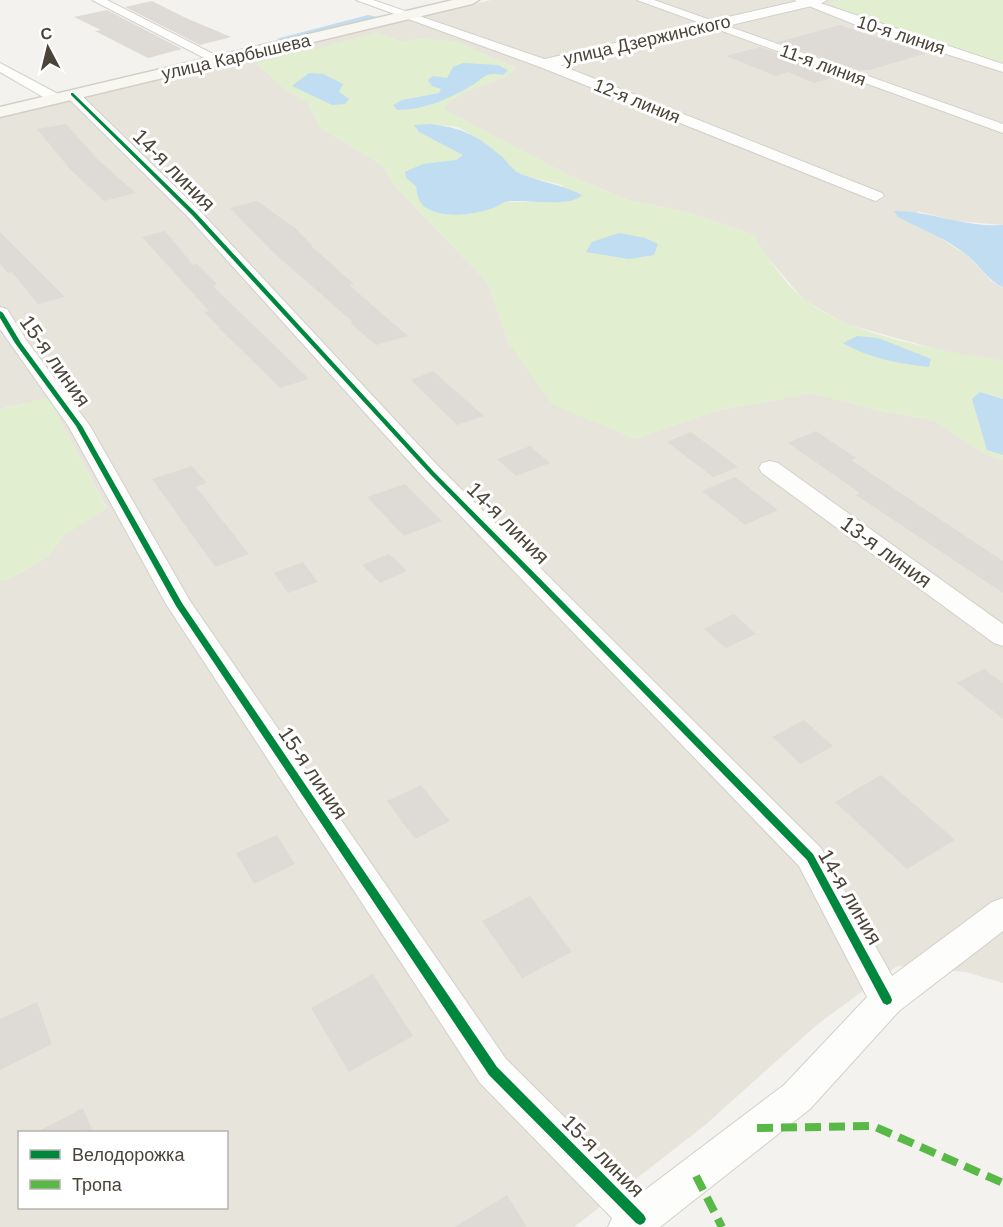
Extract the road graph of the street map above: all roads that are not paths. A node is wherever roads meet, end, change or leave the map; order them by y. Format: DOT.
graph roads {
  1 [pos="98,0"];
  2 [pos="362,0"];
  3 [pos="471,0"];
  4 [pos="643,0"];
  5 [pos="810,1"];
  6 [pos="404,16"];
  7 [pos="711,25"];
  8 [pos="221,61"];
  9 [pos="545,64"];
  10 [pos="0,67"];
  11 [pos="1003,68"];
  12 [pos="64,96"];
  13 [pos="0,112"];
  14 [pos="1003,129"];
  15 [pos="876,196"];
  16 [pos="0,313"];
  17 [pos="770,468"];
  18 [pos="1003,636"];
  19 [pos="1003,912"];
  20 [pos="887,1000"];
  21 [pos="634,1223"];
  1 -- 8 [label="street"];
  2 -- 6 [label="street, 12-я линия"];
  3 -- 6 [label="main road, улица Карбышева"];
  4 -- 7 [label="street, 11-я линия"];
  5 -- 7 [label="street, улица Дзержинского"];
  5 -- 11 [label="street, 10-я линия"];
  6 -- 8 [label="main road, улица Карбышева"];
  6 -- 9 [label="street, 12-я линия"];
  7 -- 9 [label="street, улица Дзержинского"];
  7 -- 14 [label="street, 11-я линия"];
  8 -- 12 [label="main road, улица Карбышева"];
  9 -- 15 [label="street, 12-я линия"];
  10 -- 12 [label="street, 14-я линия"];
  12 -- 13 [label="main road, улица Карбышева"];
  12 -- 20 [label="street, 14-я линия"];
  16 -- 21 [label="street, 15-я линия"];
  17 -- 18 [label="street, 13-я линия"];
  19 -- 20 [label="street"];
  20 -- 21 [label="street"];
}
